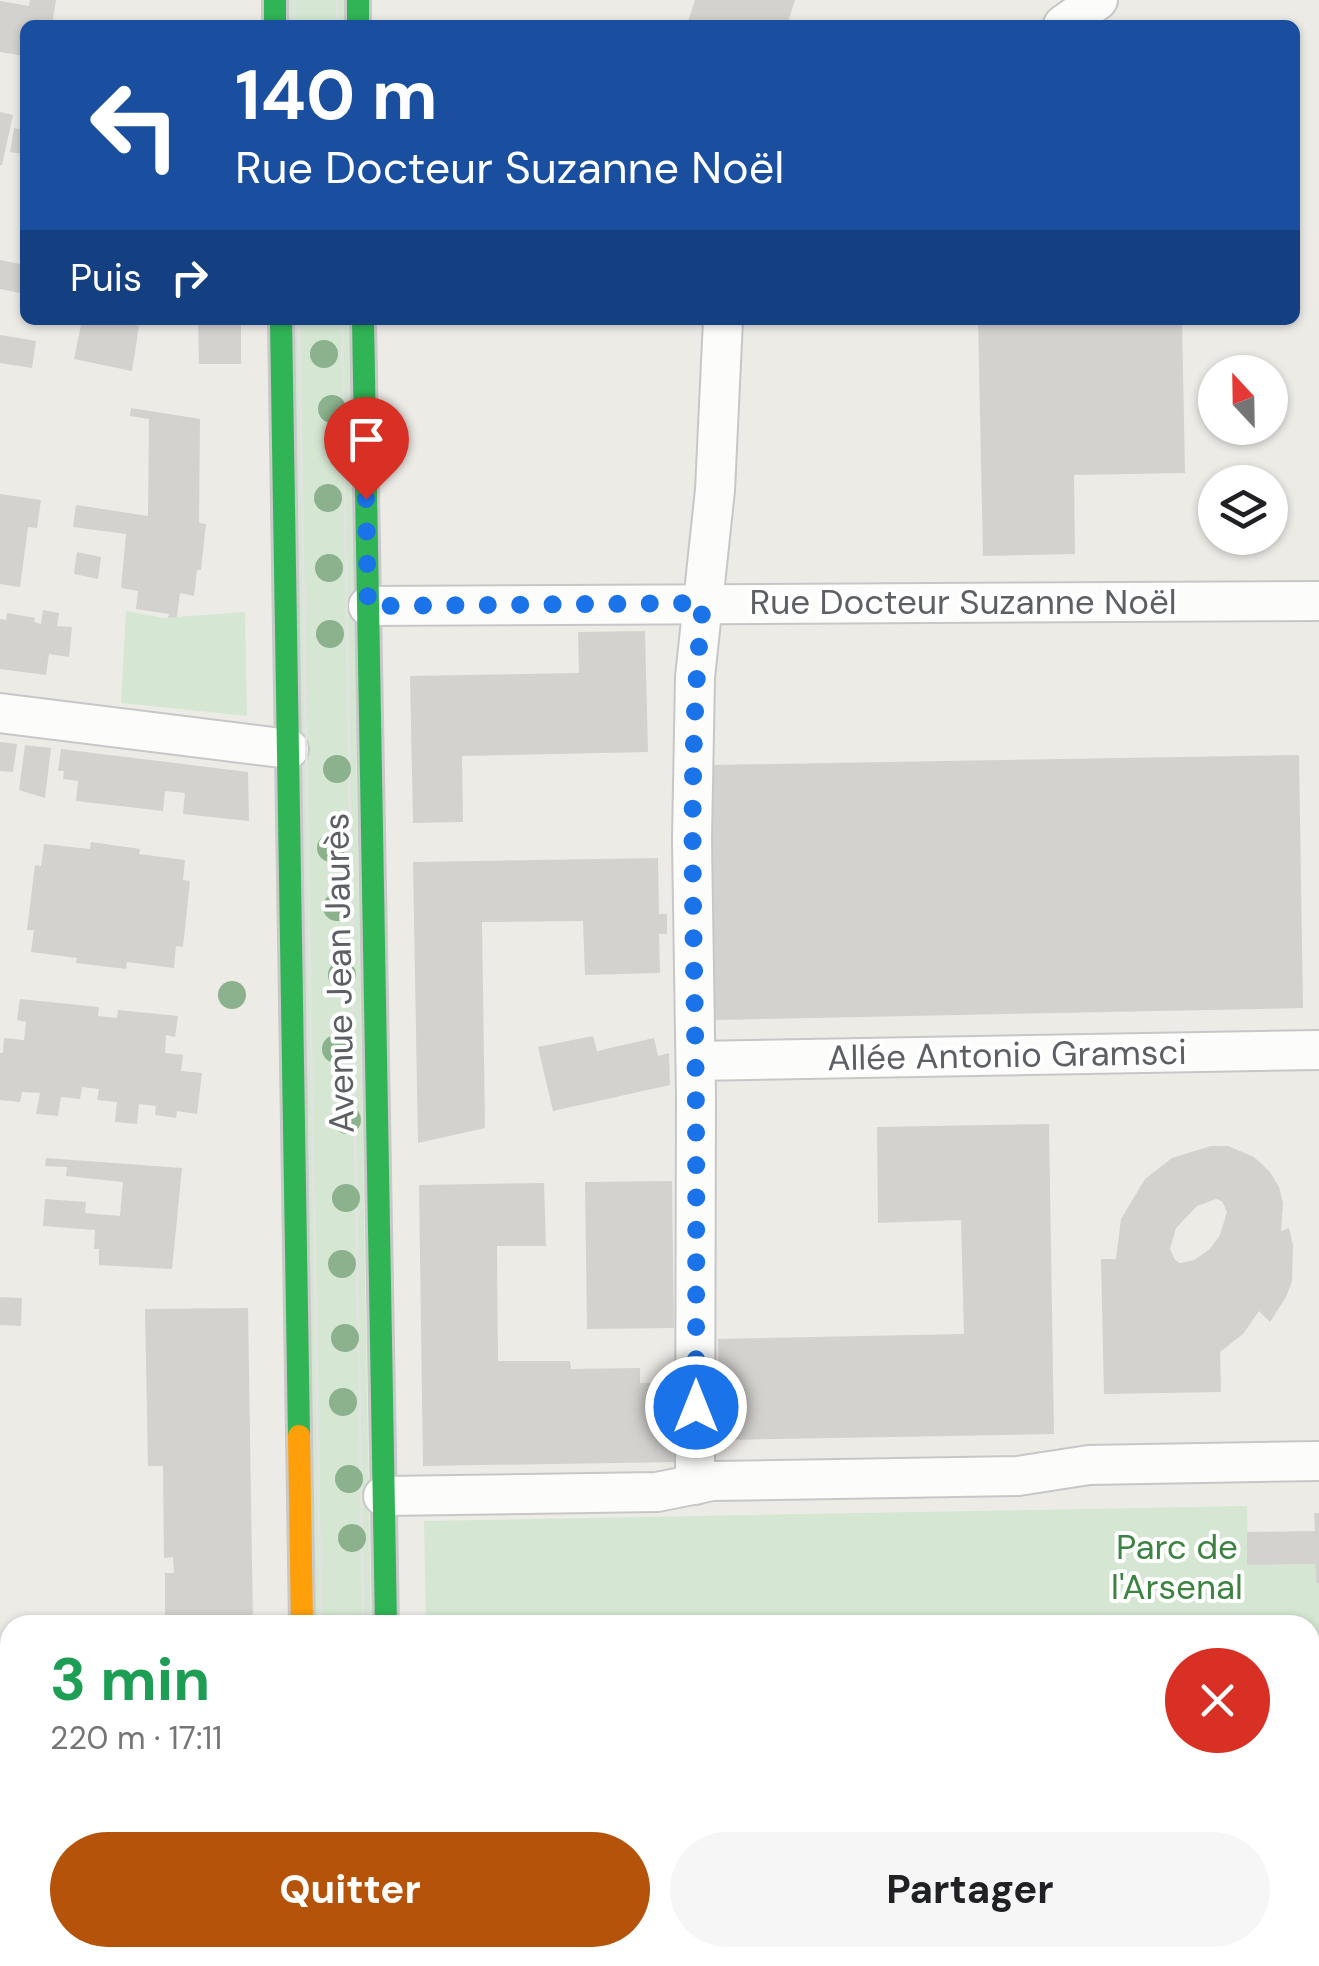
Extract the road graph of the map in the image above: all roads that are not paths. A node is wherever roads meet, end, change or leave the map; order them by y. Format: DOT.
graph roads {
  1 [pos="1098,0"];
  2 [pos="1070,20"];
  3 [pos="281,325"];
  4 [pos="363,325"];
  5 [pos="723,325"];
  6 [pos="1319,601"];
  7 [pos="703,603"];
  8 [pos="368,606"];
  9 [pos="0,713"];
  10 [pos="288,749"];
  11 [pos="1319,1050"];
  12 [pos="696,1060"];
  13 [pos="1319,1460"];
  14 [pos="695,1484"];
  15 [pos="383,1496"];
  16 [pos="302,1615"];
  17 [pos="386,1615"];
  1 -- 2 [label="street"];
  3 -- 10 [label="main road, Avenue Jean Jaurès"];
  4 -- 8 [label="main road, Avenue Jean Jaurès"];
  5 -- 7 [label="street"];
  6 -- 7 [label="street, Rue Docteur Suzanne Noël"];
  7 -- 8 [label="street, Rue Docteur Suzanne Noël"];
  7 -- 12 [label="street"];
  8 -- 15 [label="main road, Avenue Jean Jaurès"];
  9 -- 10 [label="street"];
  10 -- 16 [label="main road, Avenue Jean Jaurès"];
  11 -- 12 [label="street, Allée Antonio Gramsci"];
  12 -- 14 [label="street"];
  13 -- 14 [label="street"];
  14 -- 15 [label="street"];
  15 -- 17 [label="main road, Avenue Jean Jaurès"];
}
